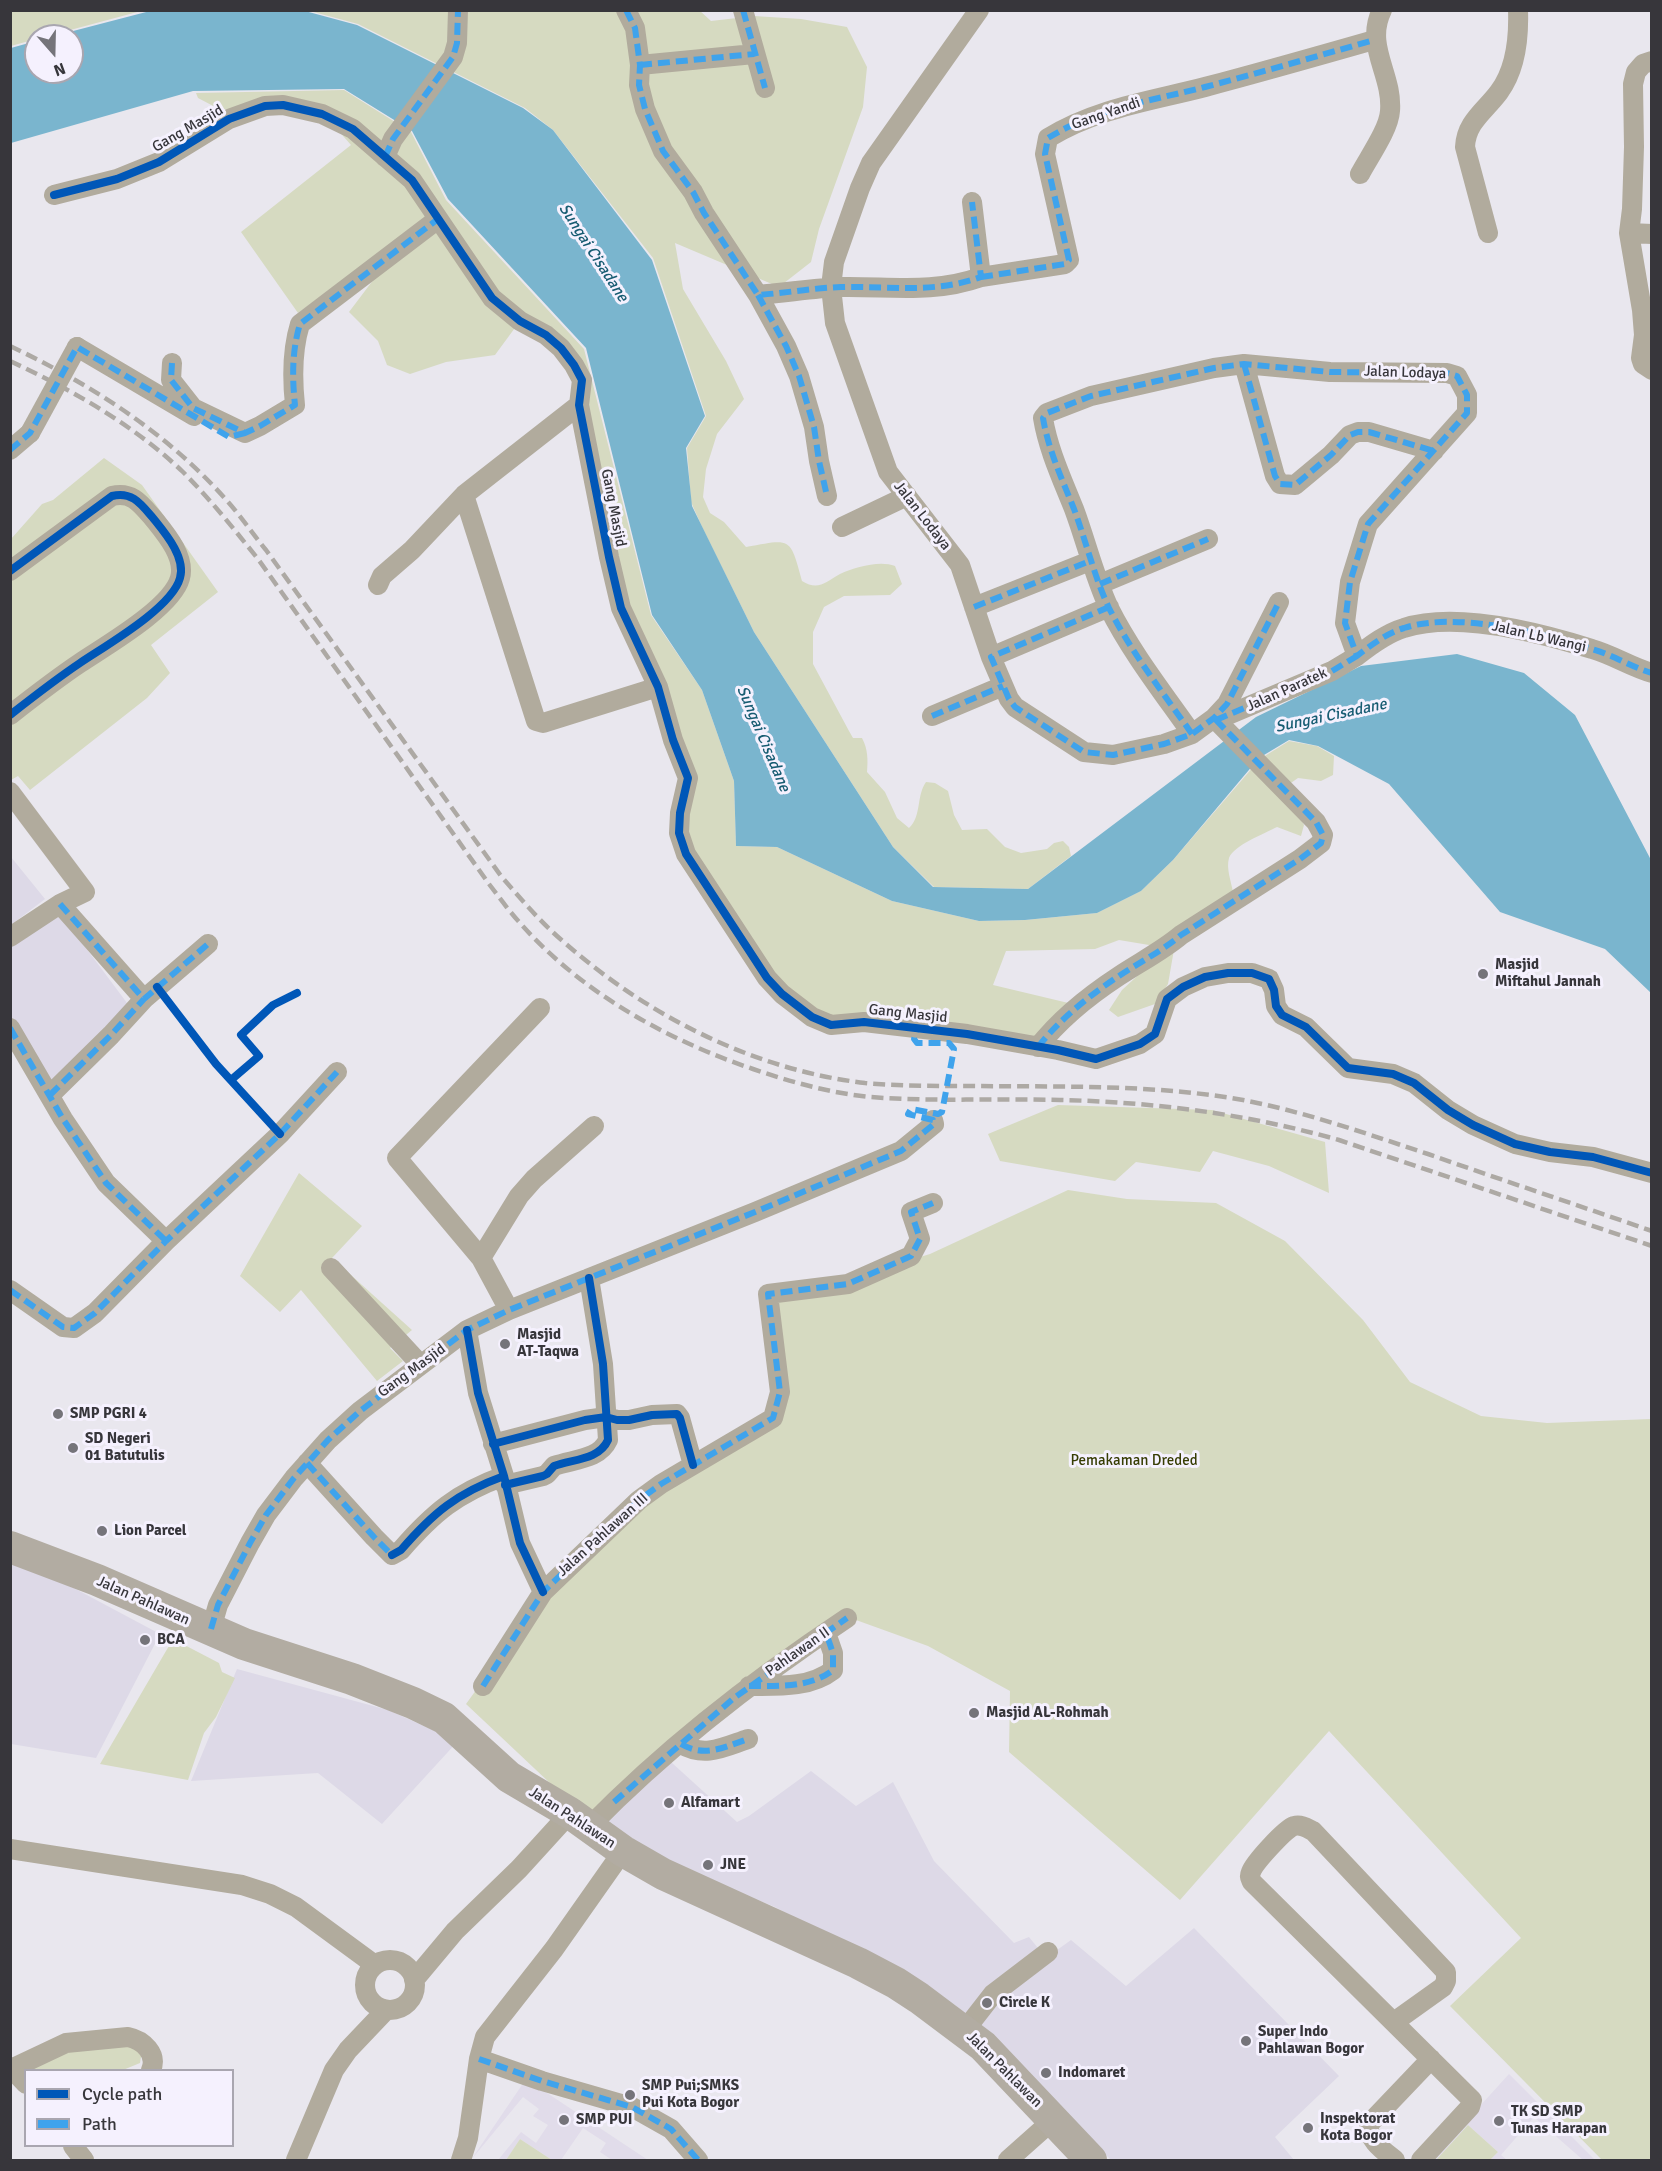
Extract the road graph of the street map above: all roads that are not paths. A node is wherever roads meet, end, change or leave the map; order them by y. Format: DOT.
graph roads {
  1 [pos="458,10"];
  2 [pos="626,10"];
  3 [pos="743,10"];
  4 [pos="979,10"];
  5 [pos="1382,10"];
  6 [pos="1518,10"];
  7 [pos="1374,40"];
  8 [pos="754,54"];
  9 [pos="1652,61"];
  10 [pos="640,65"];
  11 [pos="765,88"];
  12 [pos="1643,146"];
  13 [pos="389,148"];
  14 [pos="1360,174"];
  15 [pos="54,195"];
  16 [pos="972,202"];
  17 [pos="438,219"];
  18 [pos="1629,233"];
  19 [pos="1488,234"];
  20 [pos="1652,234"];
  21 [pos="981,277"];
  22 [pos="831,287"];
  23 [pos="758,295"];
  24 [pos="1647,310"];
  25 [pos="172,363"];
  26 [pos="1244,364"];
  27 [pos="1652,370"];
  28 [pos="579,405"];
  29 [pos="244,433"];
  30 [pos="10,450"];
  31 [pos="1434,451"];
  32 [pos="465,495"];
  33 [pos="827,496"];
  34 [pos="907,496"];
  35 [pos="842,527"];
  36 [pos="1208,539"];
  37 [pos="1090,561"];
  38 [pos="10,571"];
  39 [pos="1100,584"];
  40 [pos="378,585"];
  41 [pos="1279,602"];
  42 [pos="974,607"];
  43 [pos="1109,607"];
  44 [pos="1357,656"];
  45 [pos="991,657"];
  46 [pos="1652,673"];
  47 [pos="1003,686"];
  48 [pos="658,687"];
  49 [pos="10,715"];
  50 [pos="932,716"];
  51 [pos="1220,724"];
  52 [pos="1192,734"];
  53 [pos="10,792"];
  54 [pos="60,904"];
  55 [pos="10,937"];
  56 [pos="208,944"];
  57 [pos="144,999"];
  58 [pos="540,1008"];
  59 [pos="10,1028"];
  60 [pos="1038,1047"];
  61 [pos="337,1072"];
  62 [pos="50,1095"];
  63 [pos="933,1120"];
  64 [pos="594,1126"];
  65 [pos="1652,1173"];
  66 [pos="933,1203"];
  67 [pos="166,1241"];
  68 [pos="481,1258"];
  69 [pos="331,1268"];
  70 [pos="589,1278"];
  71 [pos="10,1290"];
  72 [pos="509,1310"];
  73 [pos="467,1330"];
  74 [pos="420,1364"];
  75 [pos="606,1418"];
  76 [pos="493,1444"];
  77 [pos="307,1463"];
  78 [pos="693,1465"];
  79 [pos="504,1480"];
  80 [pos="10,1546"];
  81 [pos="543,1592"];
  82 [pos="847,1618"];
  83 [pos="211,1629"];
  84 [pos="826,1633"];
  85 [pos="483,1686"];
  86 [pos="749,1686"];
  87 [pos="748,1739"];
  88 [pos="681,1744"];
  89 [pos="580,1820"];
  90 [pos="10,1849"];
  91 [pos="623,1851"];
  92 [pos="1048,1952"];
  93 [pos="375,1965"];
  94 [pos="414,1980"];
  95 [pos="387,2010"];
  96 [pos="1394,2022"];
  97 [pos="965,2030"];
  98 [pos="479,2059"];
  99 [pos="1431,2059"];
  100 [pos="12,2067"];
  101 [pos="152,2069"];
  102 [pos="24,2082"];
  103 [pos="1053,2120"];
  104 [pos="74,2147"];
  105 [pos="84,2160"];
  106 [pos="296,2160"];
  107 [pos="461,2160"];
  108 [pos="698,2160"];
  109 [pos="1008,2160"];
  110 [pos="1091,2160"];
  111 [pos="1395,2160"];
  112 [pos="1421,2160"];
  1 -- 13 [label="street"];
  2 -- 10 [label="street"];
  3 -- 8 [label="street"];
  4 -- 22 [label="street, Jalan Lodaya"];
  5 -- 7 [label="street"];
  6 -- 19 [label="street"];
  7 -- 14 [label="street"];
  7 -- 21 [label="street, Gang Yandi"];
  8 -- 10 [label="street"];
  8 -- 11 [label="street"];
  9 -- 12 [label="street"];
  10 -- 23 [label="street"];
  12 -- 18 [label="street"];
  13 -- 15 [label="street, Gang Masjid"];
  13 -- 17 [label="street, Gang Masjid"];
  16 -- 21 [label="street"];
  17 -- 28 [label="street, Gang Masjid"];
  17 -- 29 [label="street"];
  18 -- 20 [label="street"];
  18 -- 24 [label="street"];
  21 -- 22 [label="street"];
  22 -- 23 [label="street"];
  22 -- 34 [label="street, Jalan Lodaya"];
  23 -- 33 [label="street"];
  24 -- 27 [label="street"];
  25 -- 29 [label="street"];
  26 -- 31 [label="street"];
  26 -- 31 [label="street, Jalan Lodaya"];
  26 -- 37 [label="street, Jalan Lodaya"];
  28 -- 32 [label="street"];
  28 -- 48 [label="street, Gang Masjid"];
  29 -- 30 [label="street, bridge"];
  31 -- 44 [label="street, Jalan Lodaya"];
  32 -- 40 [label="street"];
  32 -- 48 [label="street"];
  34 -- 35 [label="street"];
  34 -- 42 [label="street, Jalan Lodaya"];
  36 -- 39 [label="street"];
  37 -- 39 [label="street"];
  37 -- 42 [label="street"];
  38 -- 49 [label="street"];
  39 -- 43 [label="street"];
  41 -- 51 [label="street, Jalan Lodaya"];
  42 -- 45 [label="street, Jalan Lodaya"];
  43 -- 45 [label="street"];
  43 -- 52 [label="street"];
  44 -- 46 [label="street, Jalan Lb Wangi"];
  44 -- 51 [label="street, Jalan Paratek"];
  45 -- 47 [label="street, Jalan Lodaya"];
  47 -- 50 [label="street"];
  47 -- 52 [label="street, Jalan Lodaya"];
  48 -- 60 [label="street, Gang Masjid"];
  51 -- 52 [label="street, Jalan Lodaya"];
  51 -- 60 [label="street"];
  53 -- 54 [label="street"];
  54 -- 55 [label="street"];
  54 -- 57 [label="street"];
  56 -- 57 [label="street"];
  57 -- 62 [label="street"];
  58 -- 68 [label="street"];
  59 -- 62 [label="street"];
  60 -- 65 [label="street, Gang Masjid"];
  61 -- 67 [label="street"];
  62 -- 67 [label="street"];
  63 -- 70 [label="street, Gang Masjid"];
  64 -- 68 [label="street"];
  66 -- 78 [label="street, Jalan Pahlawan III"];
  67 -- 71 [label="street"];
  68 -- 72 [label="street"];
  69 -- 74 [label="street"];
  70 -- 72 [label="street, Gang Masjid"];
  70 -- 75 [label="street"];
  72 -- 73 [label="street, Gang Masjid"];
  73 -- 74 [label="street, Gang Masjid"];
  73 -- 76 [label="street"];
  74 -- 77 [label="street, Gang Masjid"];
  75 -- 76 [label="street"];
  75 -- 78 [label="street"];
  75 -- 79 [label="street"];
  76 -- 79 [label="street"];
  77 -- 79 [label="street"];
  77 -- 83 [label="street, Gang Masjid"];
  78 -- 81 [label="street, Jalan Pahlawan III"];
  79 -- 81 [label="street"];
  80 -- 83 [label="main road, Jalan Pahlawan"];
  81 -- 85 [label="street, Jalan Pahlawan III"];
  82 -- 84 [label="street, Pahlawan II"];
  83 -- 89 [label="main road, Jalan Pahlawan"];
  84 -- 86 [label="street, Pahlawan II"];
  84 -- 86 [label="street"];
  86 -- 88 [label="street, Pahlawan II"];
  87 -- 88 [label="street"];
  88 -- 89 [label="street, Pahlawan II"];
  89 -- 91 [label="main road, Jalan Pahlawan"];
  89 -- 94 [label="street, Pahlawan II"];
  90 -- 93 [label="street"];
  91 -- 97 [label="main road, Jalan Pahlawan"];
  91 -- 98 [label="street"];
  92 -- 97 [label="street"];
  93 -- 94 [label="street"];
  93 -- 95 [label="street"];
  94 -- 95 [label="street"];
  95 -- 106 [label="street"];
  96 -- 96 [label="street"];
  96 -- 99 [label="street"];
  97 -- 103 [label="main road, Jalan Pahlawan"];
  98 -- 107 [label="street"];
  98 -- 108 [label="street"];
  99 -- 111 [label="street"];
  99 -- 112 [label="street"];
  100 -- 101 [label="street"];
  100 -- 102 [label="street"];
  103 -- 109 [label="street"];
  103 -- 110 [label="main road, Jalan Pahlawan"];
  104 -- 105 [label="street"];
}
